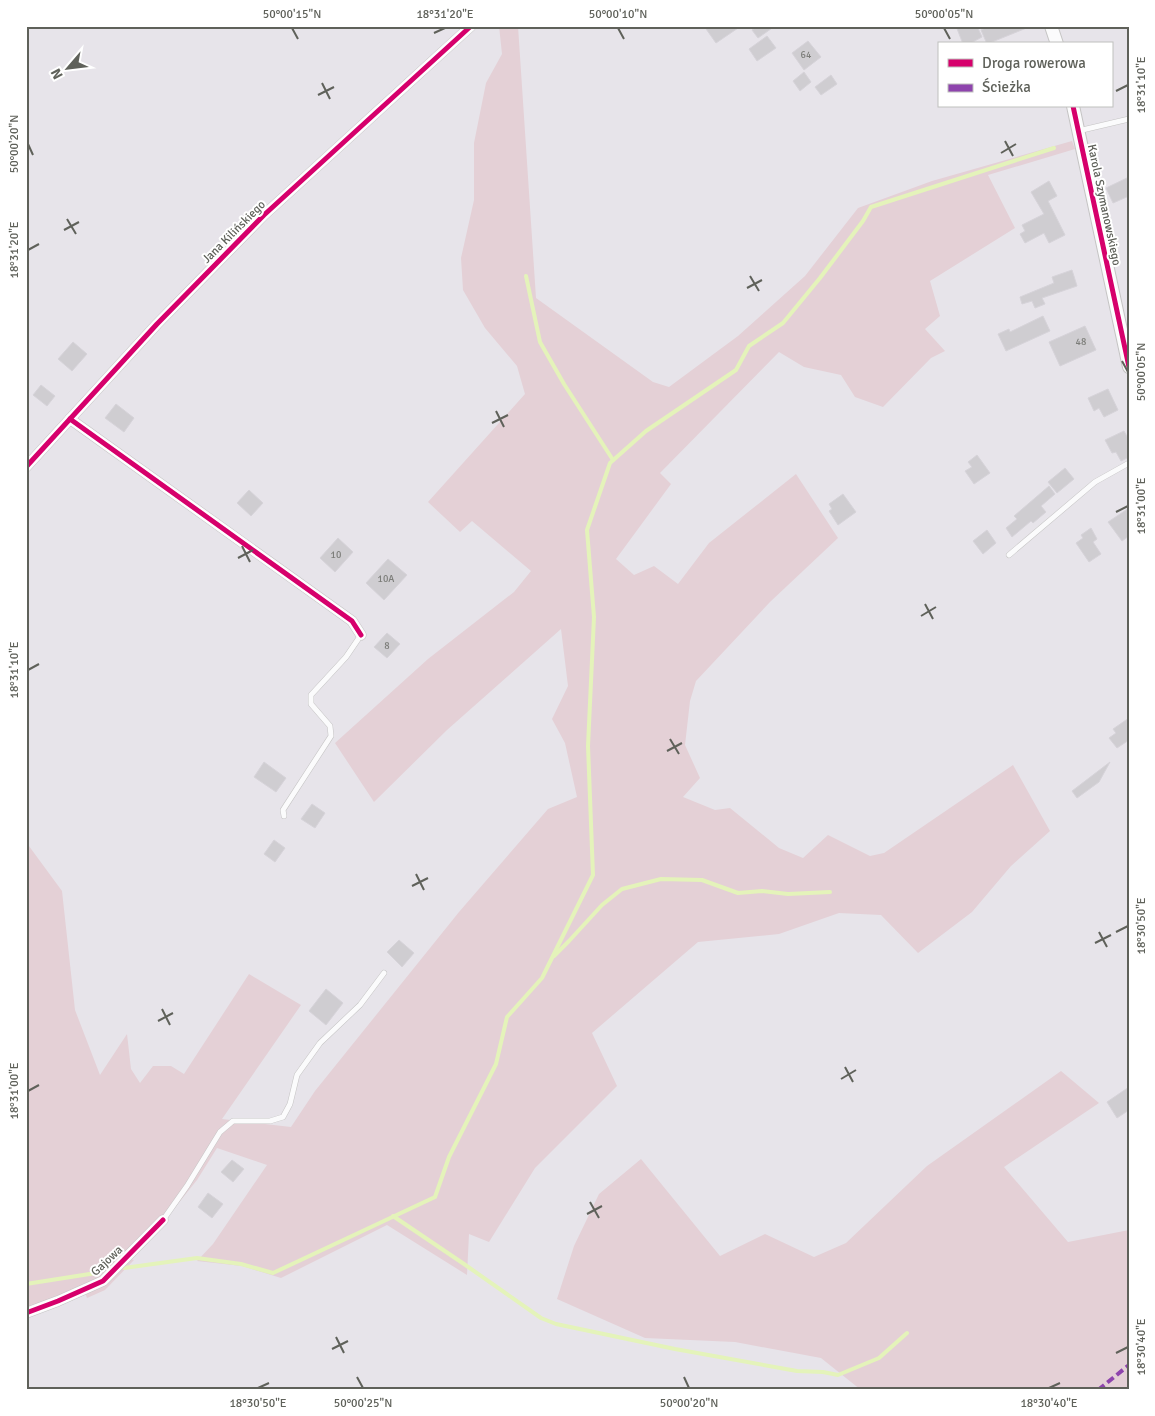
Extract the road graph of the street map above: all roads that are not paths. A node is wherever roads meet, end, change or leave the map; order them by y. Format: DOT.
graph roads {
  1 [pos="472,26"];
  2 [pos="1051,26"];
  3 [pos="1056,42"];
  4 [pos="1073,108"];
  5 [pos="1129,119"];
  6 [pos="1078,131"];
  7 [pos="1129,367"];
  8 [pos="70,419"];
  9 [pos="1129,463"];
  10 [pos="26,467"];
  11 [pos="1009,555"];
  12 [pos="361,635"];
  13 [pos="284,816"];
  14 [pos="384,973"];
  15 [pos="163,1220"];
  16 [pos="26,1313"];
  1 -- 8 [label="street, Jana Kilińskiego"];
  2 -- 3 [label="street"];
  4 -- 6 [label="street, Karola Szymanowskiego"];
  5 -- 6 [label="lane"];
  6 -- 7 [label="street, Karola Szymanowskiego"];
  8 -- 10 [label="street, Jana Kilińskiego"];
  8 -- 12 [label="street"];
  9 -- 11 [label="lane"];
  12 -- 13 [label="lane"];
  14 -- 15 [label="lane"];
  15 -- 16 [label="street, Gajowa"];
}
